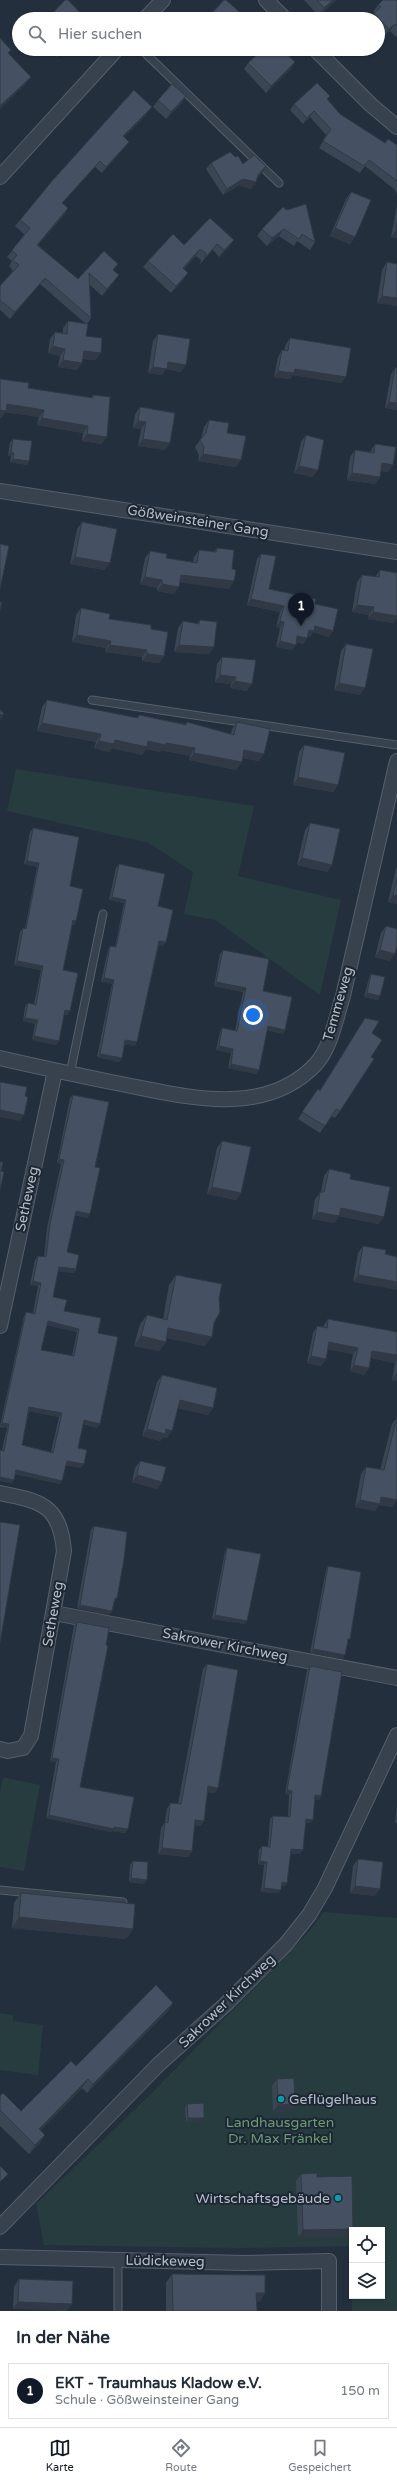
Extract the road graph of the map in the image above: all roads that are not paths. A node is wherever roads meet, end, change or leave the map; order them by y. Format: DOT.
graph roads {
  1 [pos="163,0"];
  2 [pos="266,0"];
  3 [pos="152,12"];
  4 [pos="278,12"];
  5 [pos="111,56"];
  6 [pos="148,56"];
  7 [pos="322,56"];
  8 [pos="397,126"];
  9 [pos="0,177"];
  10 [pos="279,183"];
  11 [pos="0,491"];
  12 [pos="397,552"];
  13 [pos="92,700"];
  14 [pos="397,745"];
  15 [pos="397,761"];
  16 [pos="103,914"];
  17 [pos="0,1058"];
  18 [pos="55,1071"];
  19 [pos="70,1074"];
  20 [pos="0,1326"];
  21 [pos="0,1493"];
  22 [pos="54,1613"];
  23 [pos="397,1678"];
  24 [pos="397,1735"];
  25 [pos="0,1749"];
  26 [pos="0,1890"];
  27 [pos="123,1902"];
  28 [pos="0,2226"];
  29 [pos="0,2257"];
  30 [pos="118,2260"];
  31 [pos="118,2311"];
  32 [pos="329,2311"];
  1 -- 3 [label="street"];
  2 -- 4 [label="street"];
  5 -- 9 [label="street"];
  6 -- 10 [label="lane"];
  7 -- 8 [label="street"];
  11 -- 12 [label="street, Gößweinsteiner Gang"];
  13 -- 14 [label="lane"];
  15 -- 19 [label="street, Temmeweg"];
  16 -- 19 [label="lane"];
  17 -- 18 [label="street, Temmeweg"];
  18 -- 19 [label="street, Temmeweg"];
  18 -- 20 [label="street, Setheweg"];
  21 -- 22 [label="street, Setheweg"];
  22 -- 23 [label="street, Sakrower Kirchweg"];
  22 -- 25 [label="street, Setheweg"];
  24 -- 28 [label="street, Sakrower Kirchweg"];
  26 -- 27 [label="lane"];
  29 -- 30 [label="street, Lüdickeweg"];
  30 -- 31 [label="lane"];
  30 -- 32 [label="street, Lüdickeweg"];
}
